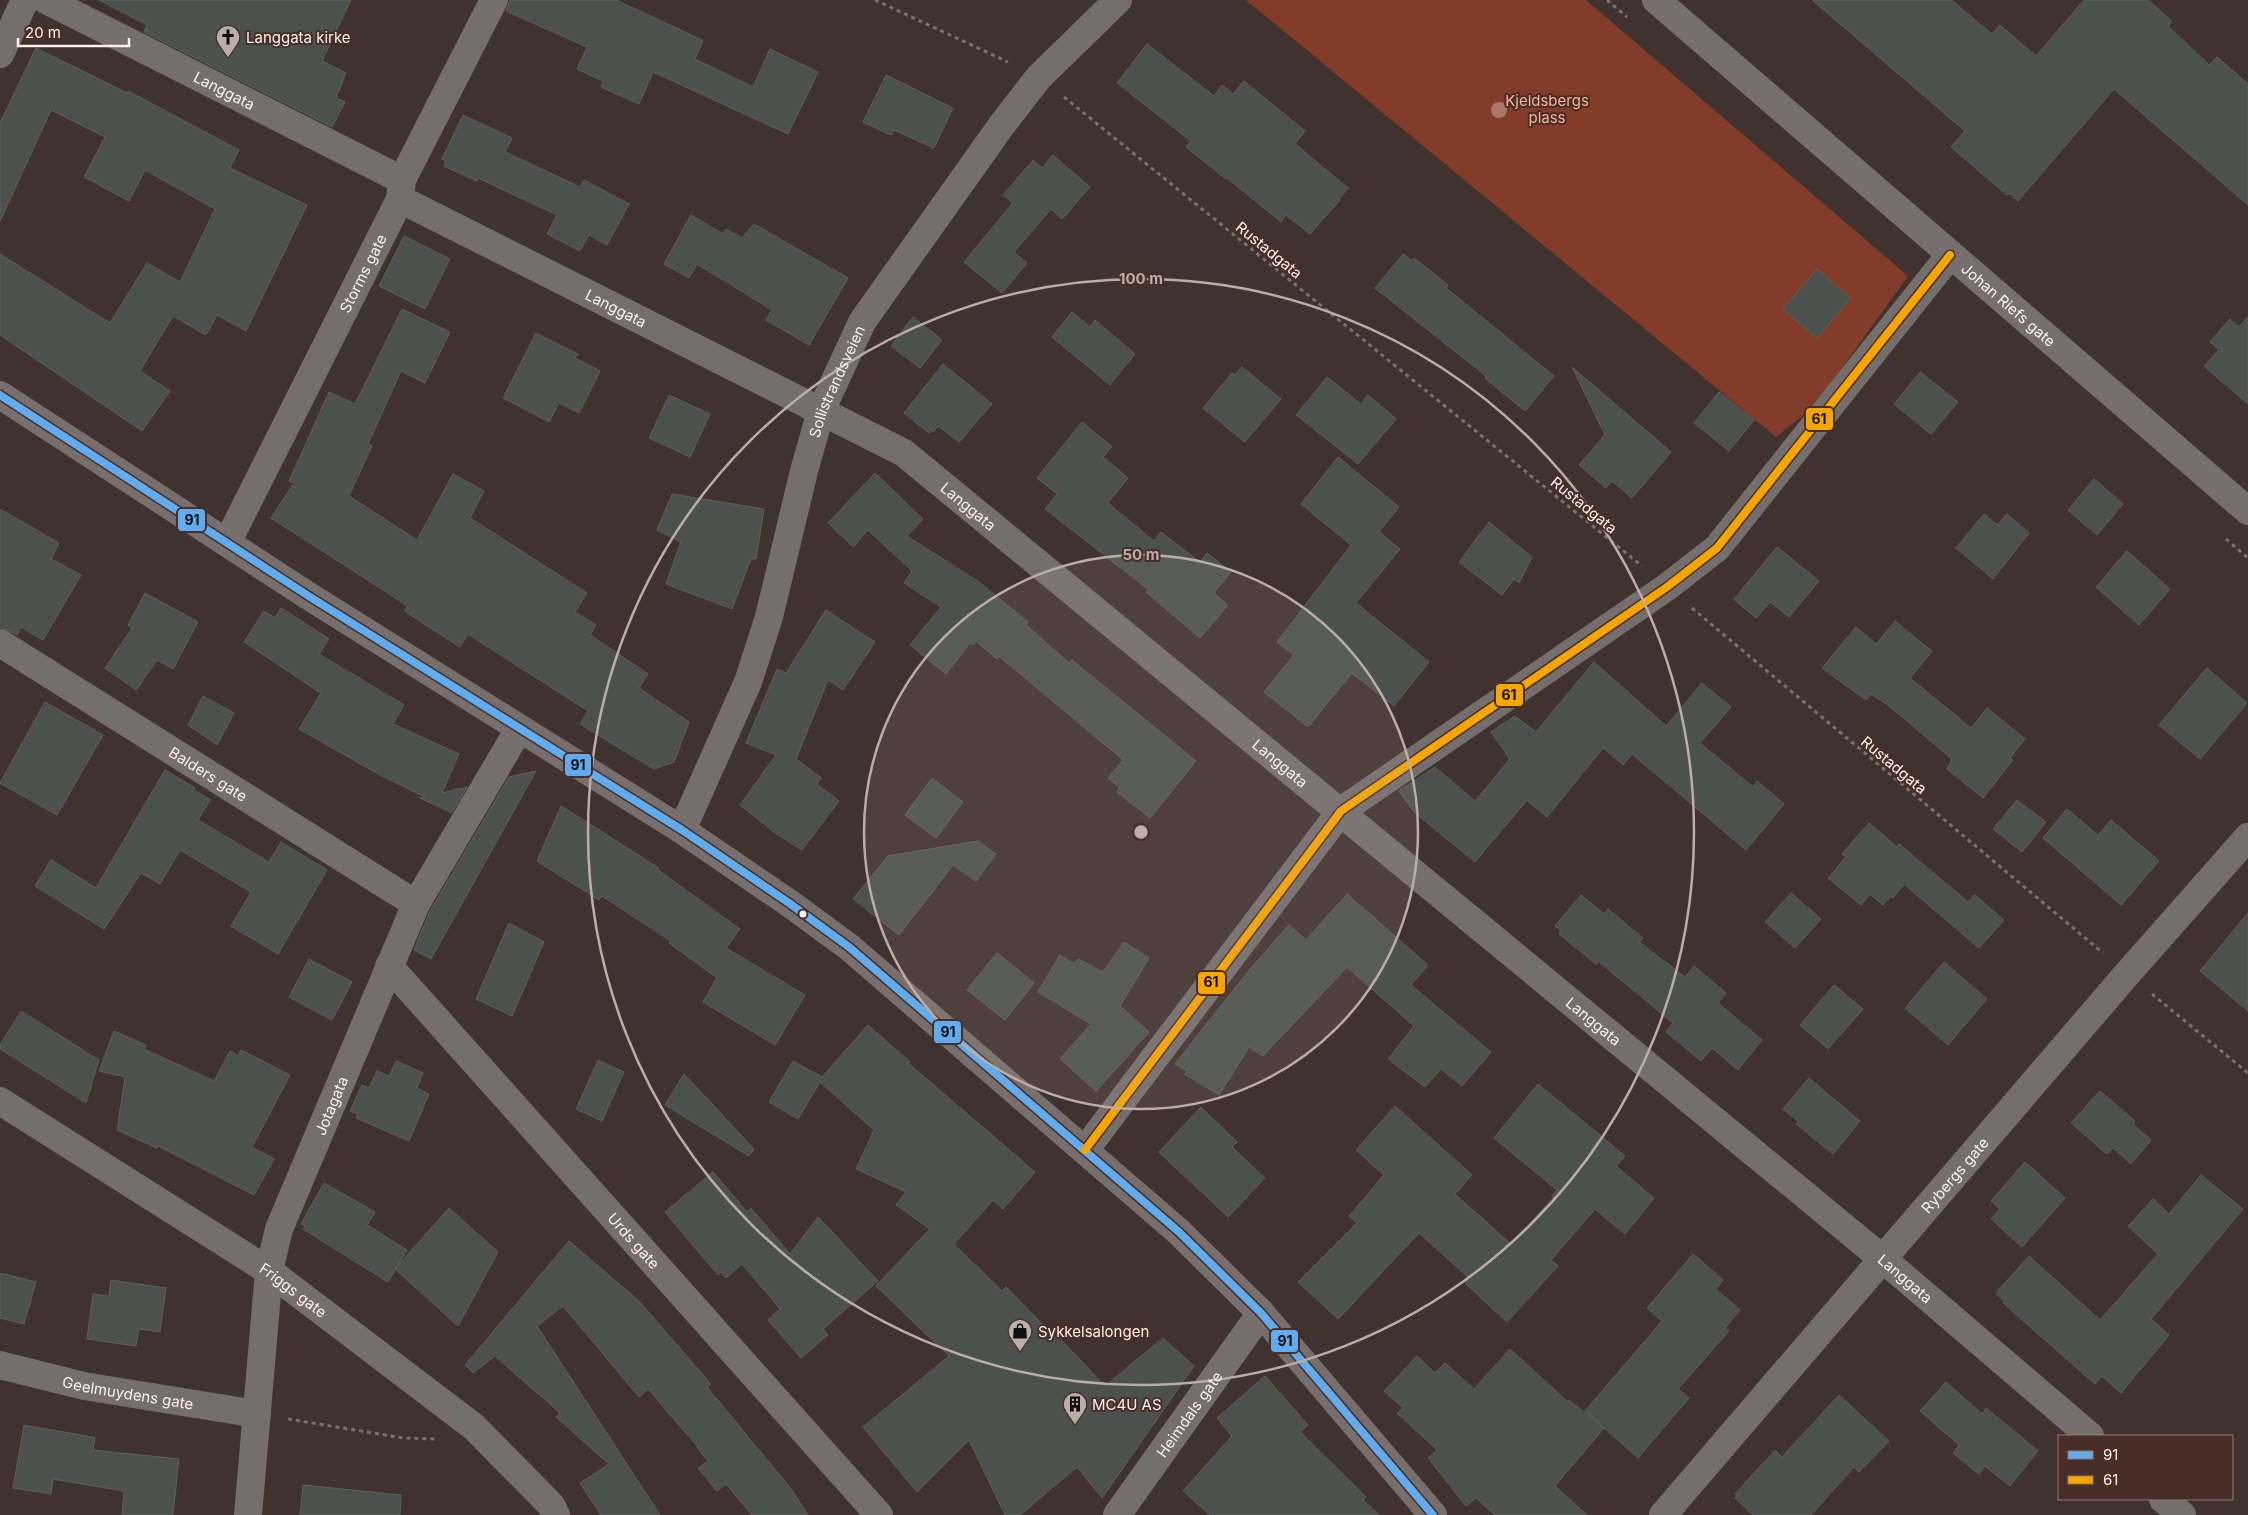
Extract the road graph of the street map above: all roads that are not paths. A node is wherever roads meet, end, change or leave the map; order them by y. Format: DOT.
graph roads {
  1 [pos="25,0"];
  2 [pos="46,0"];
  3 [pos="494,0"];
  4 [pos="1118,0"];
  5 [pos="1656,0"];
  6 [pos="0,54"];
  7 [pos="402,190"];
  8 [pos="1950,255"];
  9 [pos="0,395"];
  10 [pos="821,411"];
  11 [pos="2248,511"];
  12 [pos="227,543"];
  13 [pos="0,643"];
  14 [pos="519,728"];
  15 [pos="1341,812"];
  16 [pos="682,830"];
  17 [pos="2248,837"];
  18 [pos="416,904"];
  19 [pos="389,966"];
  20 [pos="0,1101"];
  21 [pos="1085,1150"];
  22 [pos="1884,1260"];
  23 [pos="269,1271"];
  24 [pos="1261,1313"];
  25 [pos="0,1364"];
  26 [pos="257,1414"];
  27 [pos="2089,1435"];
  28 [pos="2164,1500"];
  29 [pos="248,1515"];
  30 [pos="556,1515"];
  31 [pos="879,1515"];
  32 [pos="1117,1515"];
  33 [pos="1433,1515"];
  34 [pos="1663,1515"];
  35 [pos="2182,1515"];
  1 -- 6 [label="street"];
  2 -- 7 [label="street, Langgata"];
  3 -- 7 [label="street, Storms gate"];
  4 -- 10 [label="street, Sollistrandsveien"];
  5 -- 8 [label="main road, Johan Riefs gate"];
  7 -- 10 [label="street, Langgata"];
  7 -- 12 [label="street, Storms gate"];
  8 -- 11 [label="main road, Johan Riefs gate"];
  8 -- 15 [label="street"];
  9 -- 12 [label="main road"];
  10 -- 15 [label="street, Langgata"];
  10 -- 16 [label="street, Sollistrandsveien"];
  12 -- 14 [label="main road"];
  13 -- 18 [label="street, Balders gate"];
  14 -- 16 [label="main road"];
  14 -- 18 [label="street, Jotagata"];
  15 -- 21 [label="street"];
  15 -- 22 [label="street, Langgata"];
  16 -- 21 [label="main road"];
  17 -- 22 [label="street, Rybergs gate"];
  18 -- 19 [label="street, Jotagata"];
  19 -- 23 [label="street, Jotagata"];
  19 -- 31 [label="street, Urds gate"];
  20 -- 23 [label="street, Friggs gate"];
  21 -- 24 [label="main road"];
  22 -- 27 [label="street, Langgata"];
  22 -- 34 [label="street, Rybergs gate"];
  23 -- 26 [label="street, Jotagata"];
  23 -- 30 [label="street, Friggs gate"];
  24 -- 32 [label="street, Heimdals gate"];
  24 -- 33 [label="main road"];
  25 -- 26 [label="street, Geelmuydens gate"];
  26 -- 29 [label="street, Jotagata"];
  28 -- 35 [label="street"];
}
